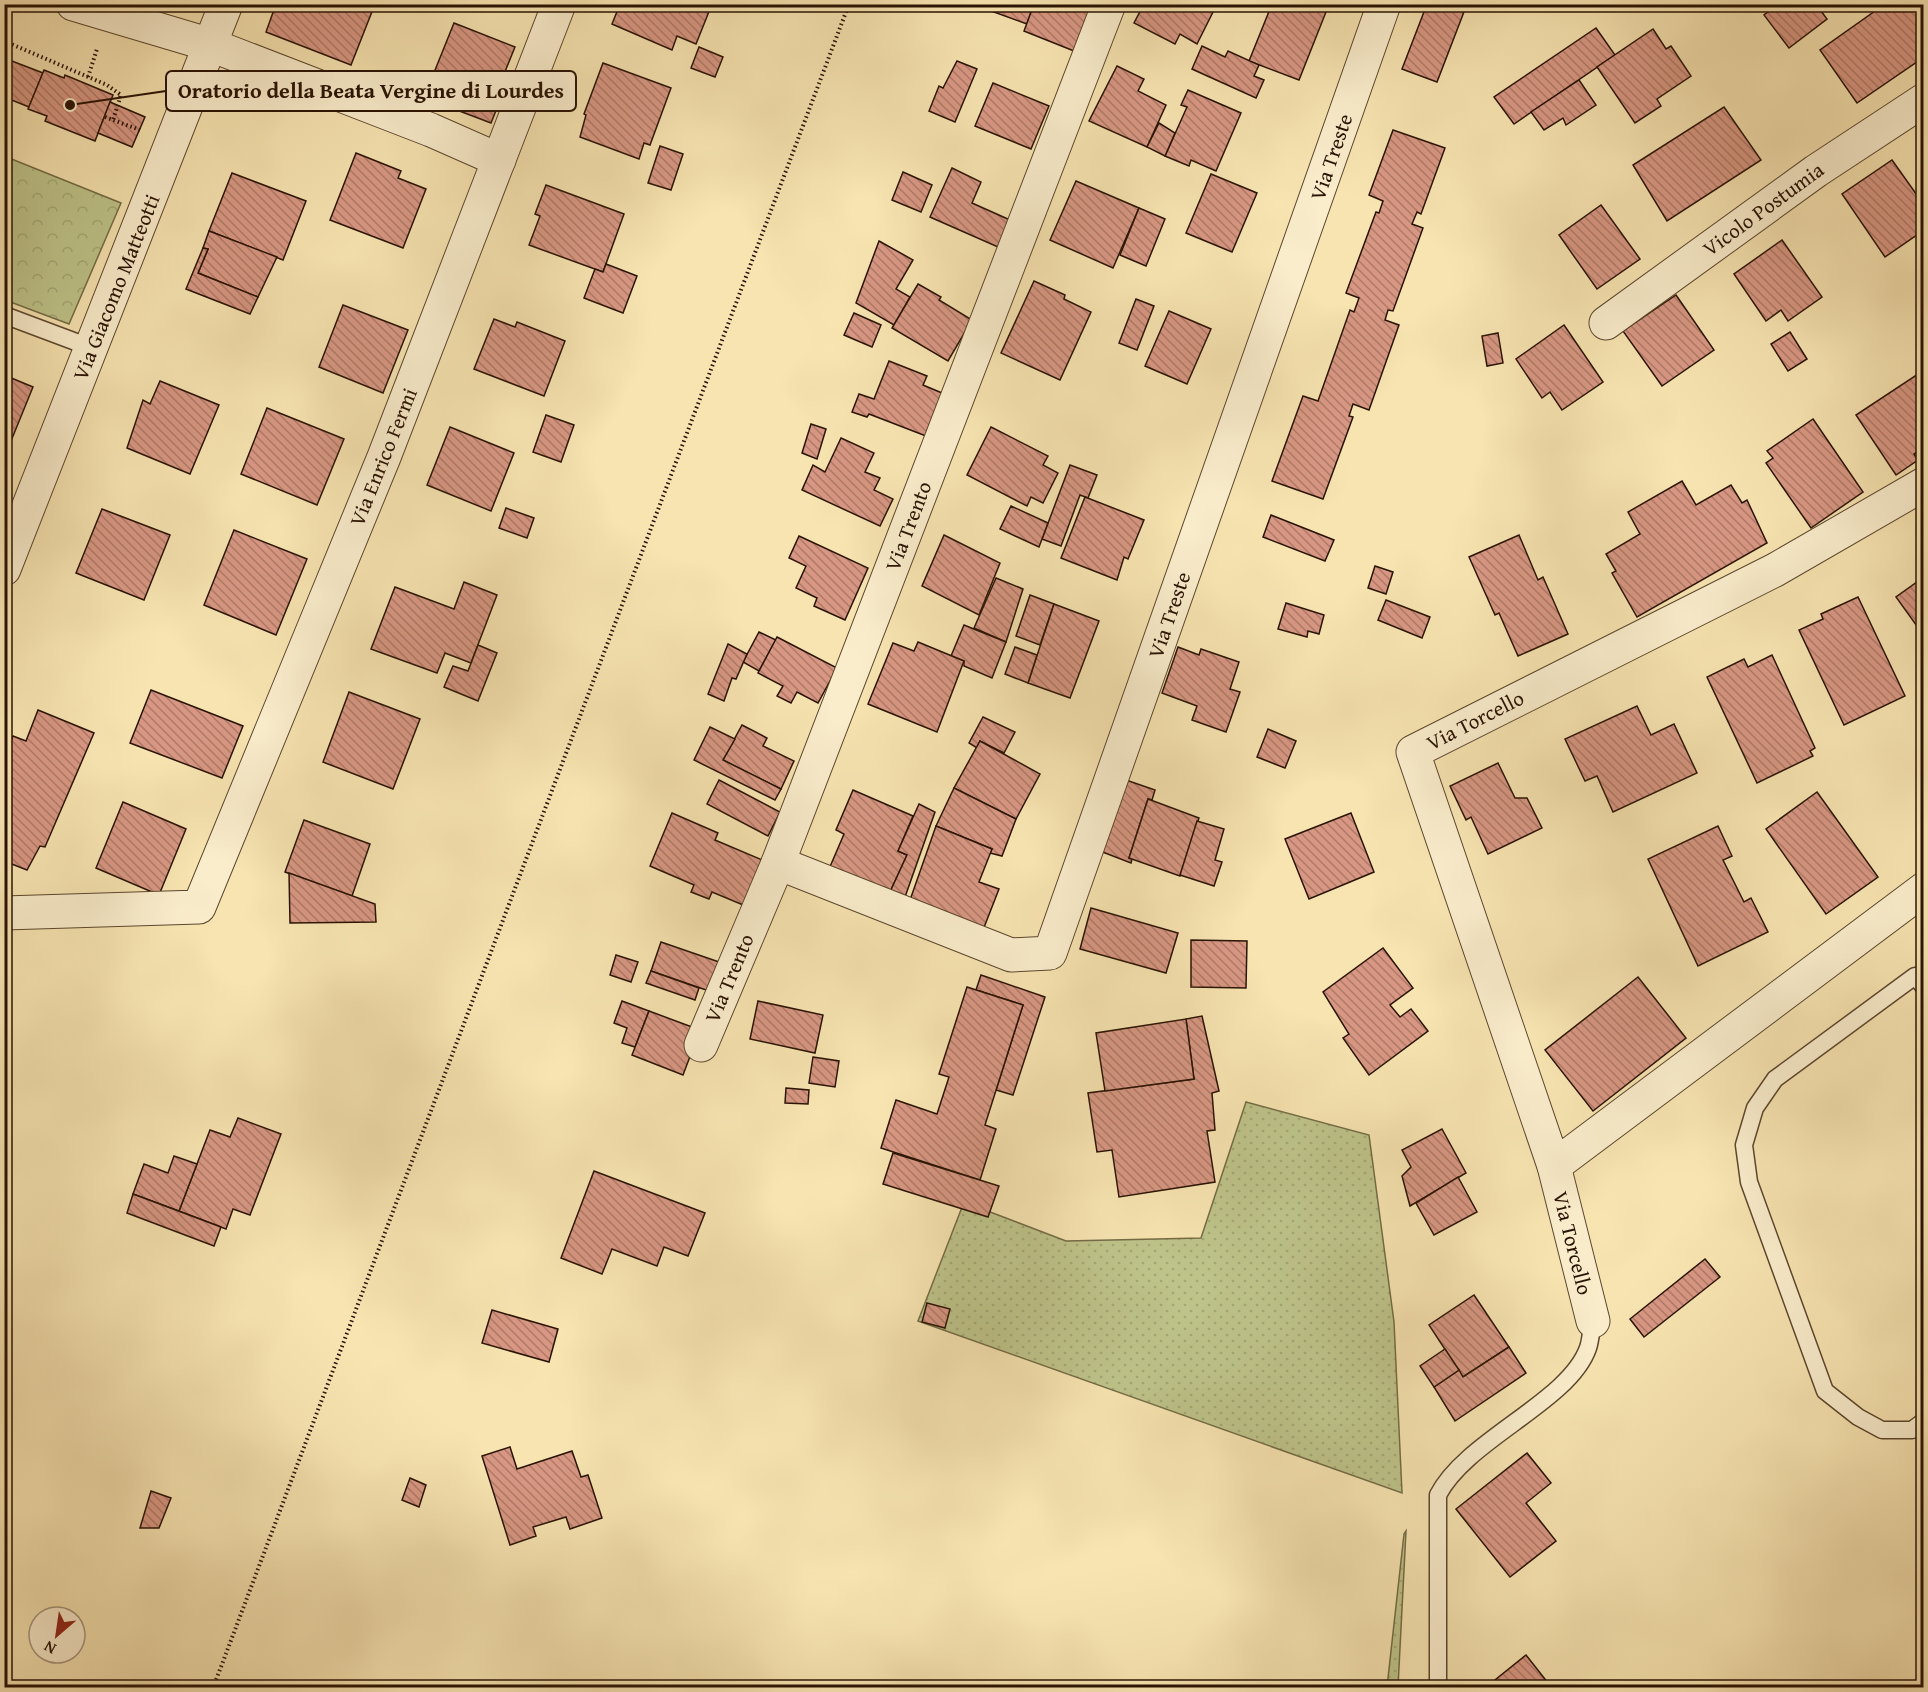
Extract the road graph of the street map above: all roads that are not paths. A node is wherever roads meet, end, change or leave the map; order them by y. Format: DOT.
graph roads {
  1 [pos="73,4"];
  2 [pos="226,4"];
  3 [pos="559,4"];
  4 [pos="1109,4"];
  5 [pos="1384,4"];
  6 [pos="211,45"];
  7 [pos="1923,100"];
  8 [pos="499,160"];
  9 [pos="4,315"];
  10 [pos="1606,323"];
  11 [pos="92,348"];
  12 [pos="1923,484"];
  13 [pos="4,569"];
  14 [pos="778,863"];
  15 [pos="1923,889"];
  16 [pos="4,913"];
  17 [pos="1923,987"];
  18 [pos="701,1045"];
  19 [pos="1554,1166"];
  20 [pos="1593,1321"];
  21 [pos="1923,1421"];
  22 [pos="1438,1688"];
  1 -- 6 [label="street"];
  2 -- 6 [label="street, Via Giacomo Matteotti"];
  3 -- 8 [label="street, Via Enrico Fermi"];
  4 -- 14 [label="street, Via Trento"];
  5 -- 14 [label="street, Via Treste"];
  6 -- 8 [label="street"];
  6 -- 11 [label="street, Via Giacomo Matteotti"];
  7 -- 10 [label="street, Vicolo Postumia"];
  8 -- 16 [label="street, Via Enrico Fermi"];
  9 -- 11 [label="lane"];
  11 -- 13 [label="street, Via Giacomo Matteotti"];
  12 -- 19 [label="street, Via Torcello"];
  14 -- 18 [label="street, Via Trento"];
  15 -- 19 [label="street, Via Torcello"];
  17 -- 21 [label="lane"];
  19 -- 20 [label="street, Via Torcello"];
  20 -- 22 [label="lane"];
}
